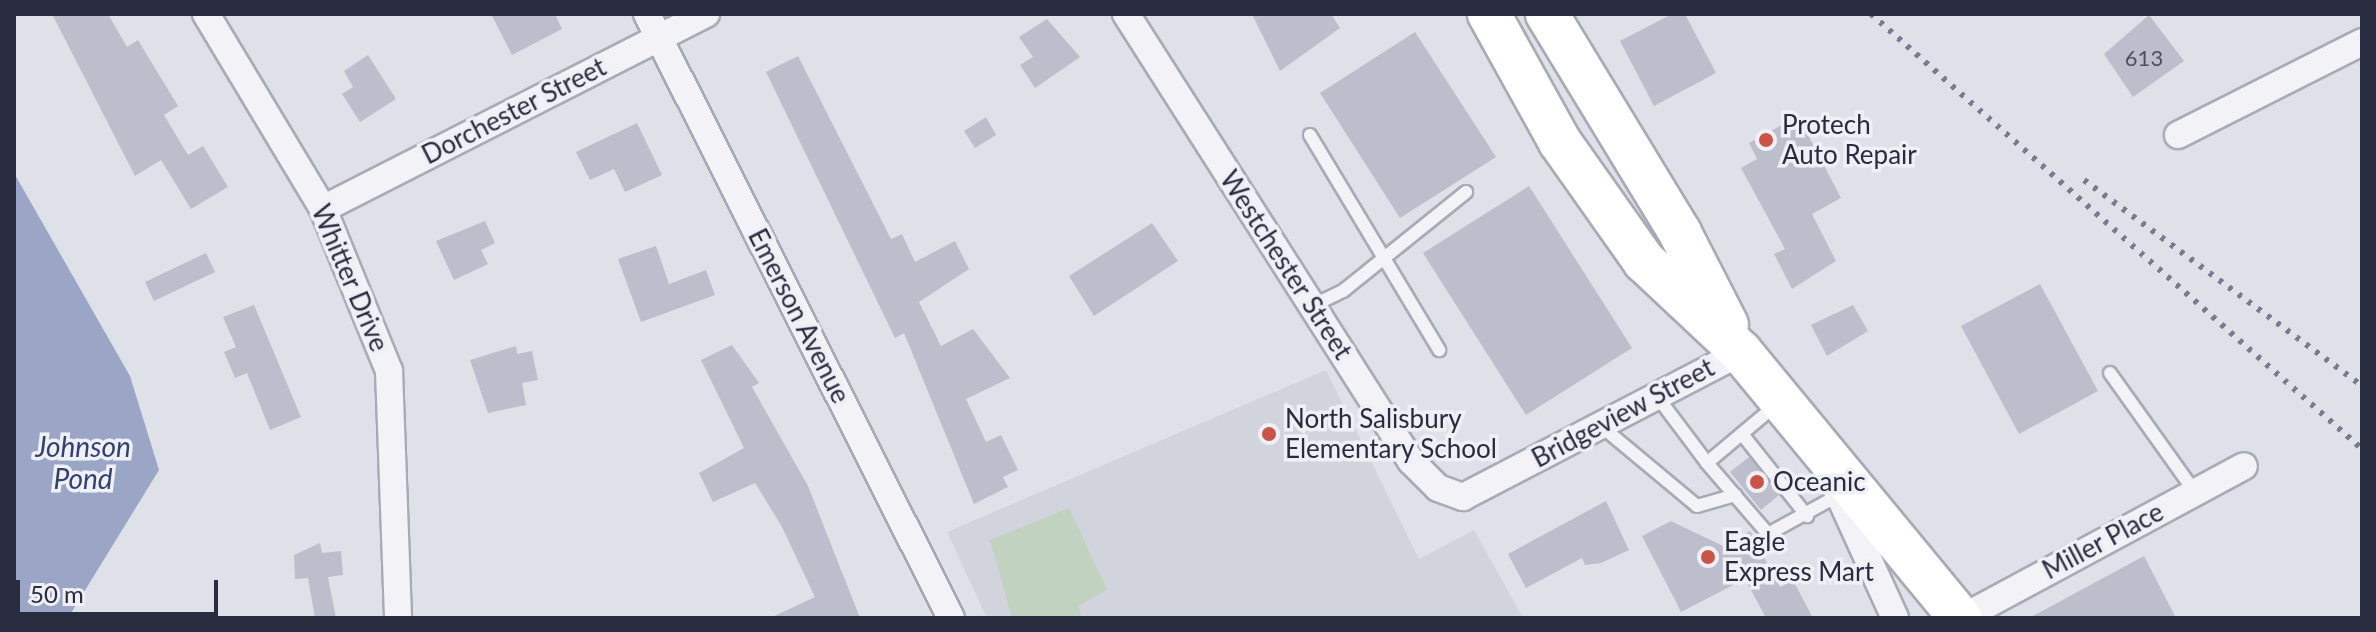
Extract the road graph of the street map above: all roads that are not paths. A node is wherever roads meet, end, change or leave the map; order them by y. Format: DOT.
graph roads {
  1 [pos="206,14"];
  2 [pos="706,14"];
  3 [pos="1126,14"];
  4 [pos="1489,14"];
  5 [pos="1547,14"];
  6 [pos="653,25"];
  7 [pos="2362,42"];
  8 [pos="1310,135"];
  9 [pos="2178,135"];
  10 [pos="1466,192"];
  11 [pos="323,209"];
  12 [pos="1383,255"];
  13 [pos="1312,306"];
  14 [pos="1439,350"];
  15 [pos="1741,352"];
  16 [pos="2110,373"];
  17 [pos="1656,395"];
  18 [pos="1782,401"];
  19 [pos="1600,425"];
  20 [pos="1742,434"];
  21 [pos="1815,441"];
  22 [pos="1707,463"];
  23 [pos="2244,466"];
  24 [pos="2195,492"];
  25 [pos="1735,495"];
  26 [pos="1839,495"];
  27 [pos="1463,497"];
  28 [pos="1807,516"];
  29 [pos="398,618"];
  30 [pos="951,618"];
  31 [pos="1895,618"];
  32 [pos="1961,618"];
  1 -- 11 [label="street, Whitter Drive"];
  2 -- 6 [label="street, Dorchester Street"];
  3 -- 13 [label="street, Westchester Street"];
  4 -- 15 [label="main road"];
  5 -- 15 [label="main road"];
  6 -- 11 [label="street, Dorchester Street"];
  6 -- 30 [label="street, Emerson Avenue"];
  7 -- 9 [label="street"];
  8 -- 12 [label="lane"];
  10 -- 12 [label="lane"];
  11 -- 29 [label="street, Whitter Drive"];
  12 -- 13 [label="lane"];
  12 -- 14 [label="lane"];
  13 -- 27 [label="street, Westchester Street"];
  15 -- 17 [label="street, Bridgeview Street"];
  15 -- 18 [label="main road"];
  16 -- 24 [label="lane"];
  17 -- 19 [label="street, Bridgeview Street"];
  17 -- 22 [label="lane"];
  18 -- 20 [label="lane"];
  18 -- 21 [label="main road"];
  19 -- 25 [label="lane"];
  19 -- 27 [label="street, Bridgeview Street"];
  20 -- 22 [label="lane"];
  20 -- 28 [label="lane"];
  21 -- 26 [label="street"];
  21 -- 32 [label="main road"];
  22 -- 25 [label="lane"];
  23 -- 24 [label="street, Miller Place"];
  24 -- 32 [label="street, Miller Place"];
  25 -- 28 [label="lane"];
  26 -- 28 [label="lane"];
  26 -- 31 [label="street"];
}
